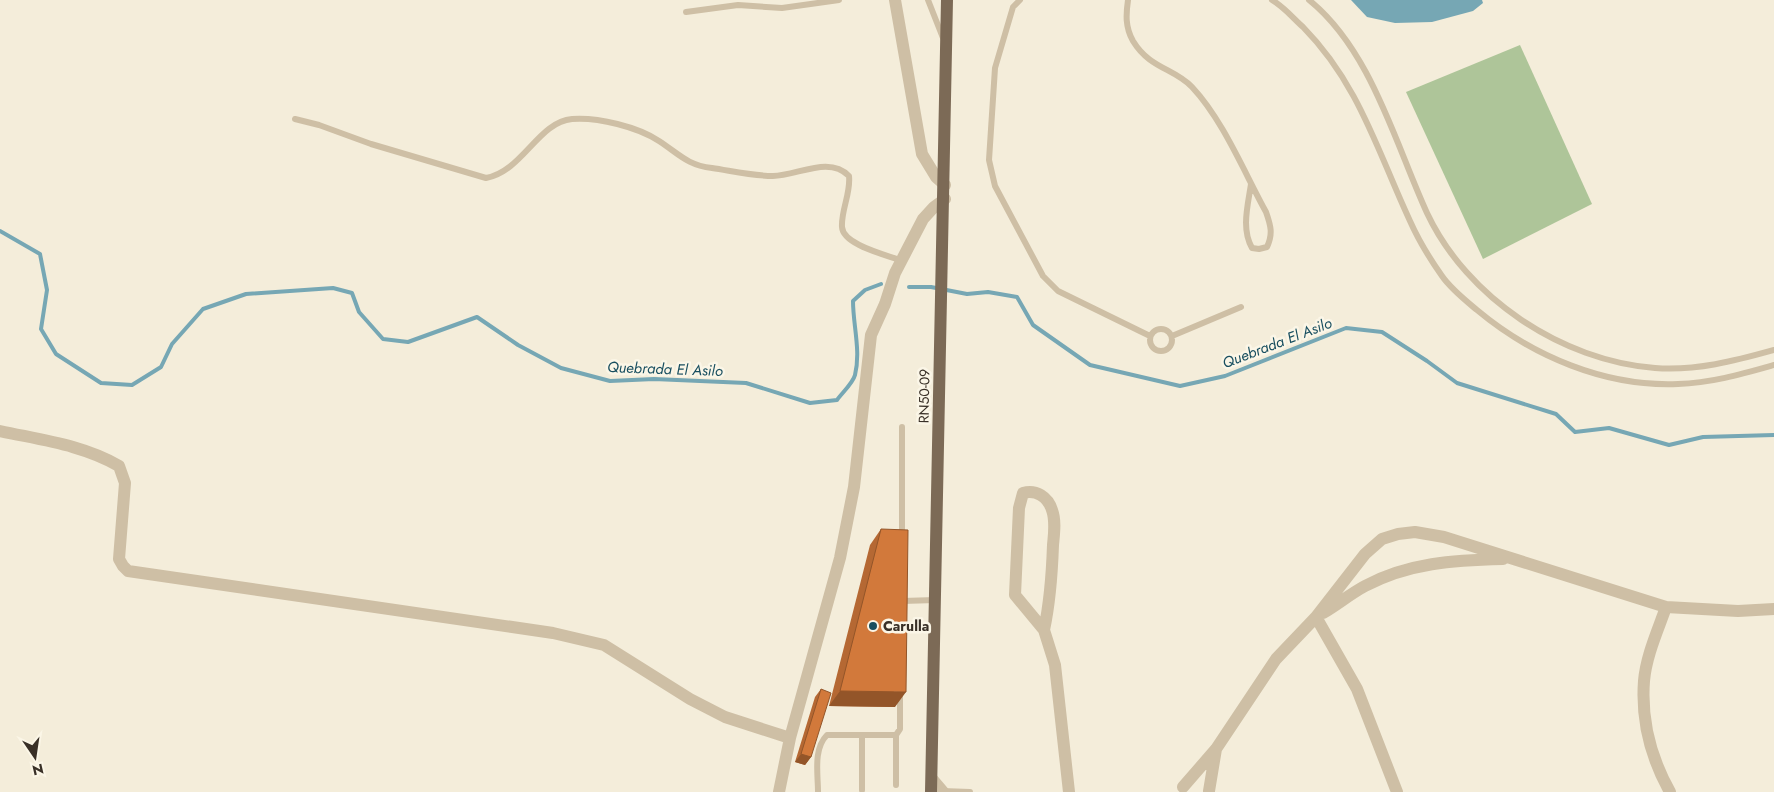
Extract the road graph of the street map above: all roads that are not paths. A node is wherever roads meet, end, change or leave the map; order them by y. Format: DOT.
graph roads {
  1 [pos="839,0"];
  2 [pos="895,0"];
  3 [pos="928,0"];
  4 [pos="948,0"];
  5 [pos="1020,0"];
  6 [pos="1128,0"];
  7 [pos="1272,0"];
  8 [pos="1309,0"];
  9 [pos="686,12"];
  10 [pos="946,46"];
  11 [pos="294,120"];
  12 [pos="1251,184"];
  13 [pos="945,185"];
  14 [pos="945,199"];
  15 [pos="902,260"];
  16 [pos="1241,307"];
  17 [pos="1150,336"];
  18 [pos="1172,336"];
  19 [pos="1774,350"];
  20 [pos="1774,366"];
  21 [pos="902,427"];
  22 [pos="0,431"];
  23 [pos="902,543"];
  24 [pos="1513,559"];
  25 [pos="902,591"];
  26 [pos="936,600"];
  27 [pos="902,601"];
  28 [pos="1666,607"];
  29 [pos="1774,609"];
  30 [pos="901,611"];
  31 [pos="1316,617"];
  32 [pos="1044,630"];
  33 [pos="900,690"];
  34 [pos="896,735"];
  35 [pos="862,736"];
  36 [pos="790,738"];
  37 [pos="1216,749"];
  38 [pos="896,785"];
  39 [pos="937,789"];
  40 [pos="862,790"];
  41 [pos="1180,790"];
  42 [pos="1209,791"];
  43 [pos="780,792"];
  44 [pos="818,792"];
  45 [pos="970,792"];
  46 [pos="1069,792"];
  47 [pos="1397,792"];
  48 [pos="1670,792"];
  1 -- 9 [label="lane"];
  2 -- 13 [label="street"];
  3 -- 10 [label="lane"];
  4 -- 10 [label="main road, RN50-09"];
  5 -- 17 [label="lane"];
  6 -- 12 [label="lane"];
  7 -- 20 [label="lane"];
  8 -- 19 [label="lane"];
  10 -- 13 [label="main road, RN50-09"];
  11 -- 15 [label="lane"];
  12 -- 12 [label="lane"];
  13 -- 14 [label="main road, RN50-09"];
  14 -- 15 [label="street"];
  14 -- 26 [label="main road, RN50-09"];
  15 -- 36 [label="street"];
  16 -- 18 [label="lane"];
  17 -- 18 [label="lane"];
  17 -- 18 [label="lane"];
  21 -- 23 [label="lane"];
  22 -- 36 [label="street"];
  24 -- 28 [label="street"];
  24 -- 31 [label="street"];
  24 -- 31 [label="street"];
  25 -- 27 [label="lane"];
  26 -- 27 [label="lane"];
  26 -- 39 [label="main road, RN50-09"];
  27 -- 30 [label="lane"];
  28 -- 29 [label="street"];
  28 -- 48 [label="street"];
  31 -- 37 [label="street"];
  31 -- 47 [label="street"];
  32 -- 32 [label="street"];
  32 -- 46 [label="street"];
  33 -- 34 [label="lane"];
  34 -- 35 [label="lane"];
  34 -- 38 [label="lane"];
  35 -- 40 [label="lane"];
  35 -- 44 [label="lane"];
  36 -- 43 [label="street"];
  37 -- 41 [label="street"];
  37 -- 42 [label="street"];
  39 -- 45 [label="lane"];
  41 -- 42 [label="street"];
}
